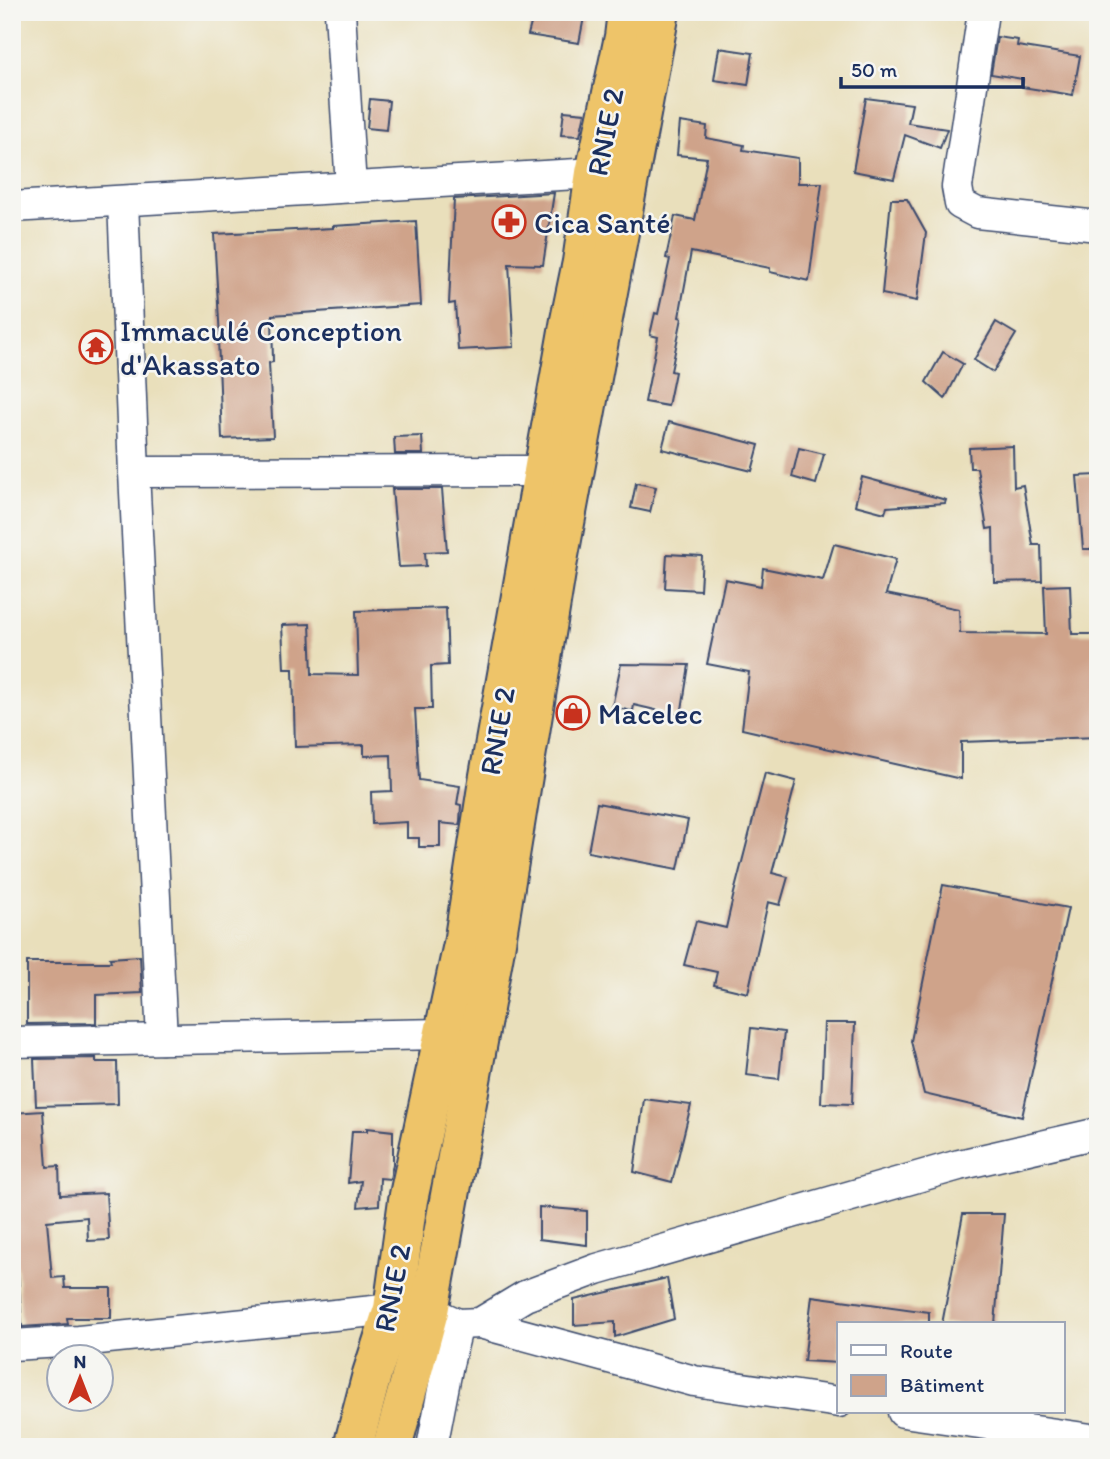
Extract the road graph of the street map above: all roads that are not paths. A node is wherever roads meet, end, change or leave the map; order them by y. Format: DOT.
graph roads {
  1 [pos="340,12"];
  2 [pos="627,12"];
  3 [pos="660,12"];
  4 [pos="983,12"];
  5 [pos="595,173"];
  6 [pos="351,187"];
  7 [pos="123,201"];
  8 [pos="12,207"];
  9 [pos="1098,226"];
  10 [pos="543,471"];
  11 [pos="134,472"];
  12 [pos="443,1034"];
  13 [pos="162,1039"];
  14 [pos="12,1042"];
  15 [pos="1098,1133"];
  16 [pos="440,1317"];
  17 [pos="12,1345"];
  18 [pos="837,1402"];
  19 [pos="917,1414"];
  20 [pos="1098,1440"];
  21 [pos="353,1447"];
  22 [pos="392,1447"];
  23 [pos="432,1447"];
  1 -- 6 [label="street"];
  2 -- 5 [label="highway, RNIE 2 / RNIE 2"];
  3 -- 16 [label="highway, RNIE 2 / RNIE 2"];
  4 -- 9 [label="street"];
  5 -- 6 [label="street"];
  5 -- 10 [label="highway, RNIE 2 / RNIE 2"];
  6 -- 7 [label="street"];
  7 -- 8 [label="street"];
  7 -- 11 [label="street"];
  10 -- 11 [label="street"];
  10 -- 12 [label="highway, RNIE 2 / RNIE 2"];
  11 -- 13 [label="street"];
  12 -- 13 [label="street"];
  12 -- 16 [label="highway, RNIE 2 / RNIE 2"];
  13 -- 14 [label="street"];
  15 -- 16 [label="street"];
  16 -- 17 [label="street"];
  16 -- 18 [label="street"];
  16 -- 21 [label="highway, RNIE 2 / RNIE 2"];
  16 -- 22 [label="highway, RNIE 2 / RNIE 2"];
  16 -- 23 [label="street"];
  19 -- 20 [label="street"];
}
